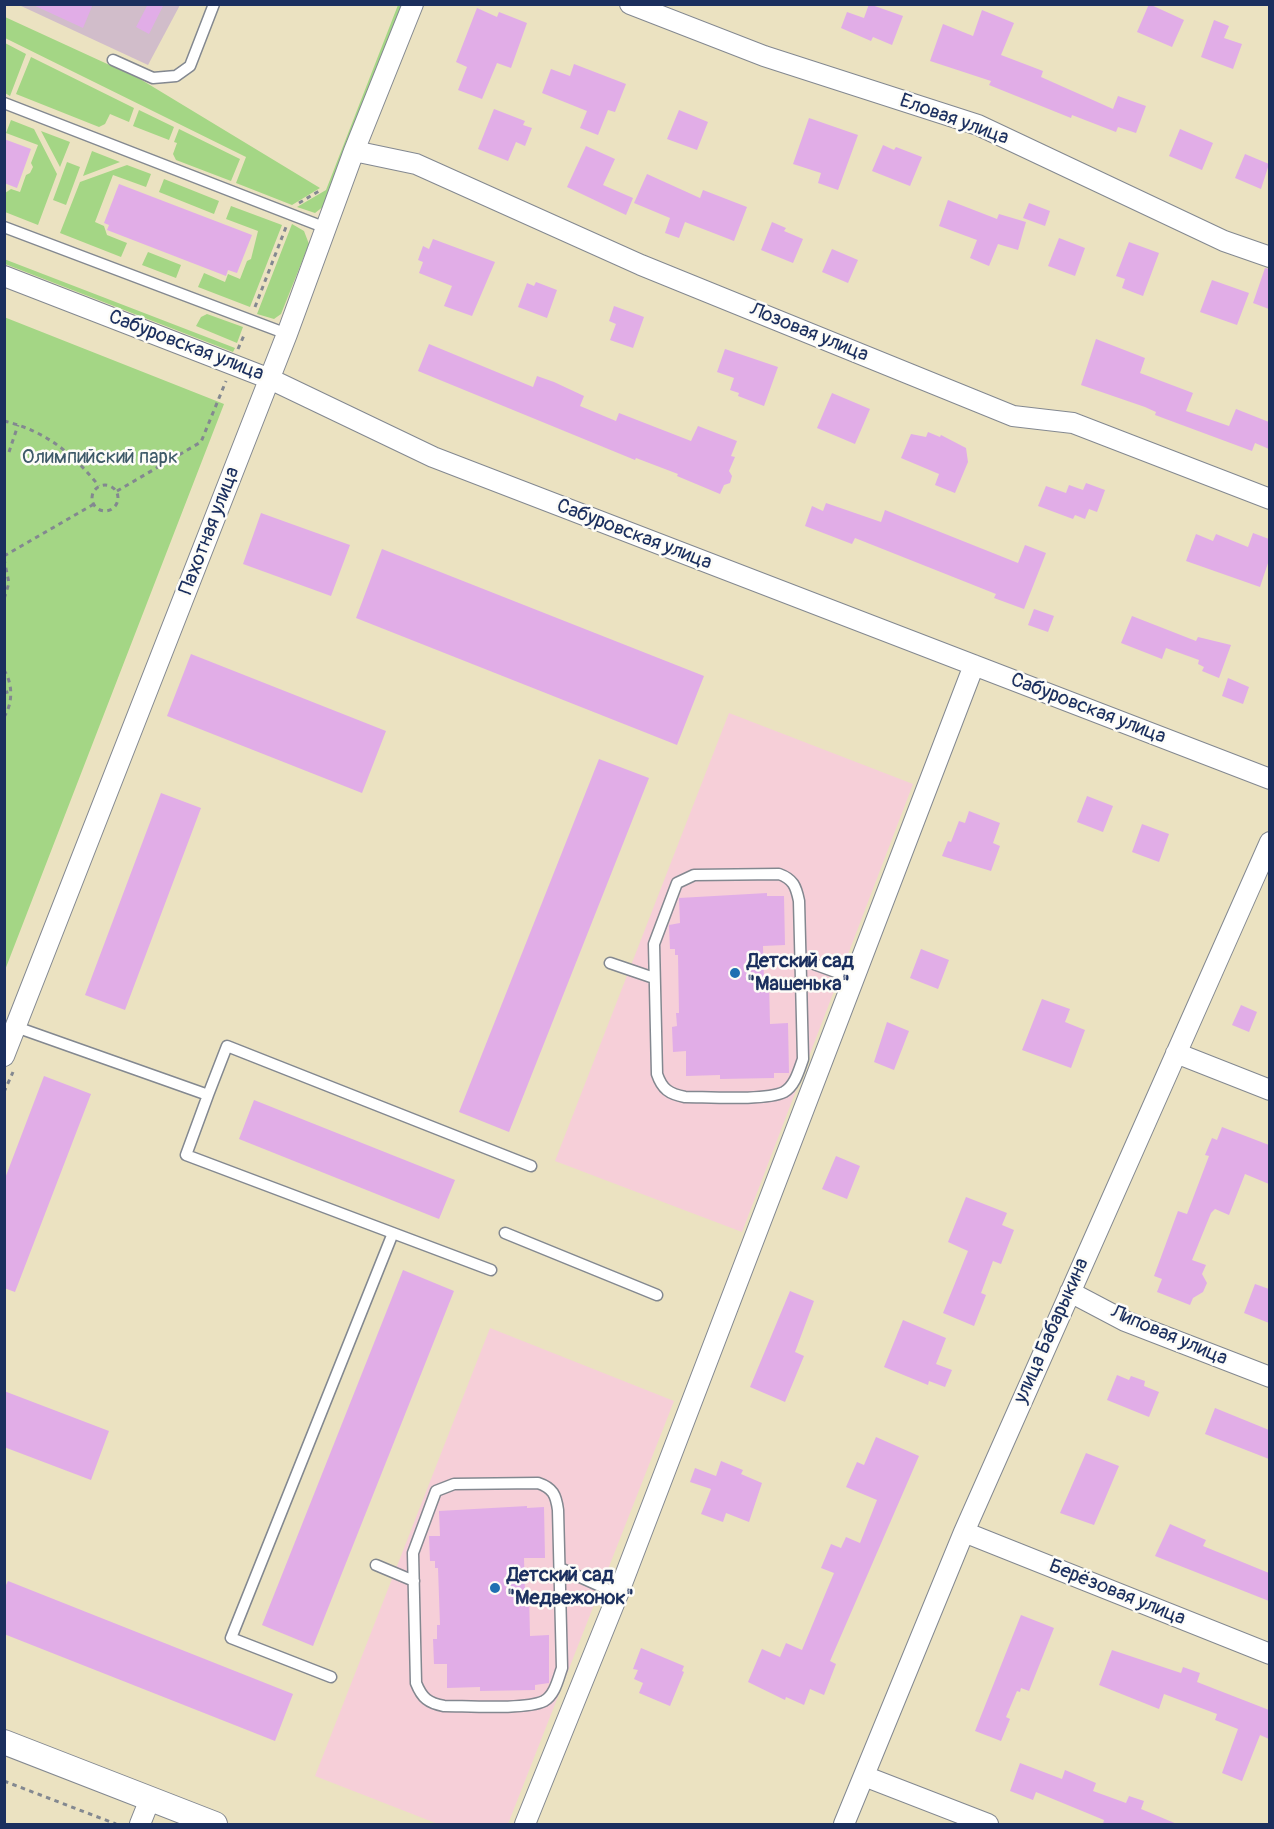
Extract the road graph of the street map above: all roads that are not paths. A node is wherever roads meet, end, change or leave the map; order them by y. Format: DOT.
graph roads {
  1 [pos="214,4"];
  2 [pos="413,4"];
  3 [pos="630,4"];
  4 [pos="113,60"];
  5 [pos="4,103"];
  6 [pos="354,151"];
  7 [pos="4,227"];
  8 [pos="326,228"];
  9 [pos="1269,257"];
  10 [pos="4,276"];
  11 [pos="287,334"];
  12 [pos="273,370"];
  13 [pos="1269,499"];
  14 [pos="974,665"];
  15 [pos="1269,779"];
  16 [pos="1269,842"];
  17 [pos="800,959"];
  18 [pos="610,963"];
  19 [pos="654,978"];
  20 [pos="855,979"];
  21 [pos="16,1027"];
  22 [pos="1176,1053"];
  23 [pos="10,1059"];
  24 [pos="1269,1090"];
  25 [pos="208,1095"];
  26 [pos="531,1166"];
  27 [pos="393,1233"];
  28 [pos="505,1233"];
  29 [pos="491,1270"];
  30 [pos="1070,1292"];
  31 [pos="657,1295"];
  32 [pos="1269,1377"];
  33 [pos="964,1532"];
  34 [pos="376,1565"];
  35 [pos="560,1568"];
  36 [pos="414,1581"];
  37 [pos="618,1594"];
  38 [pos="1269,1654"];
  39 [pos="332,1677"];
  40 [pos="4,1743"];
  41 [pos="864,1776"];
  42 [pos="150,1799"];
  43 [pos="140,1824"];
  44 [pos="215,1824"];
  45 [pos="525,1824"];
  46 [pos="844,1824"];
  47 [pos="988,1824"];
  1 -- 4 [label="lane"];
  2 -- 6 [label="street, Пахотная улица"];
  3 -- 9 [label="street, Еловая улица"];
  5 -- 8 [label="lane"];
  6 -- 8 [label="street, Пахотная улица"];
  6 -- 13 [label="street, Лозовая улица"];
  7 -- 11 [label="lane"];
  8 -- 11 [label="street, Пахотная улица"];
  10 -- 12 [label="street, Сабуровская улица"];
  11 -- 12 [label="street, Пахотная улица"];
  12 -- 14 [label="street, Сабуровская улица"];
  12 -- 21 [label="street, Пахотная улица"];
  14 -- 15 [label="street, Сабуровская улица"];
  14 -- 20 [label="street"];
  16 -- 22 [label="street, улица Бабарыкина"];
  17 -- 19 [label="lane"];
  17 -- 19 [label="lane"];
  17 -- 20 [label="lane"];
  18 -- 19 [label="lane"];
  20 -- 37 [label="street"];
  21 -- 23 [label="street, Пахотная улица"];
  21 -- 25 [label="lane"];
  22 -- 24 [label="street"];
  22 -- 30 [label="street, улица Бабарыкина"];
  25 -- 26 [label="lane"];
  25 -- 27 [label="lane"];
  27 -- 29 [label="lane"];
  27 -- 39 [label="lane"];
  28 -- 31 [label="lane"];
  30 -- 32 [label="street, Липовая улица"];
  30 -- 33 [label="street, улица Бабарыкина"];
  33 -- 38 [label="street, Берёзовая улица"];
  33 -- 41 [label="street, улица Бабарыкина"];
  34 -- 36 [label="lane"];
  35 -- 36 [label="lane"];
  35 -- 36 [label="lane"];
  35 -- 37 [label="lane"];
  37 -- 45 [label="street"];
  40 -- 42 [label="street"];
  41 -- 46 [label="street, улица Бабарыкина"];
  41 -- 47 [label="street"];
  42 -- 43 [label="street"];
  42 -- 44 [label="street"];
}
